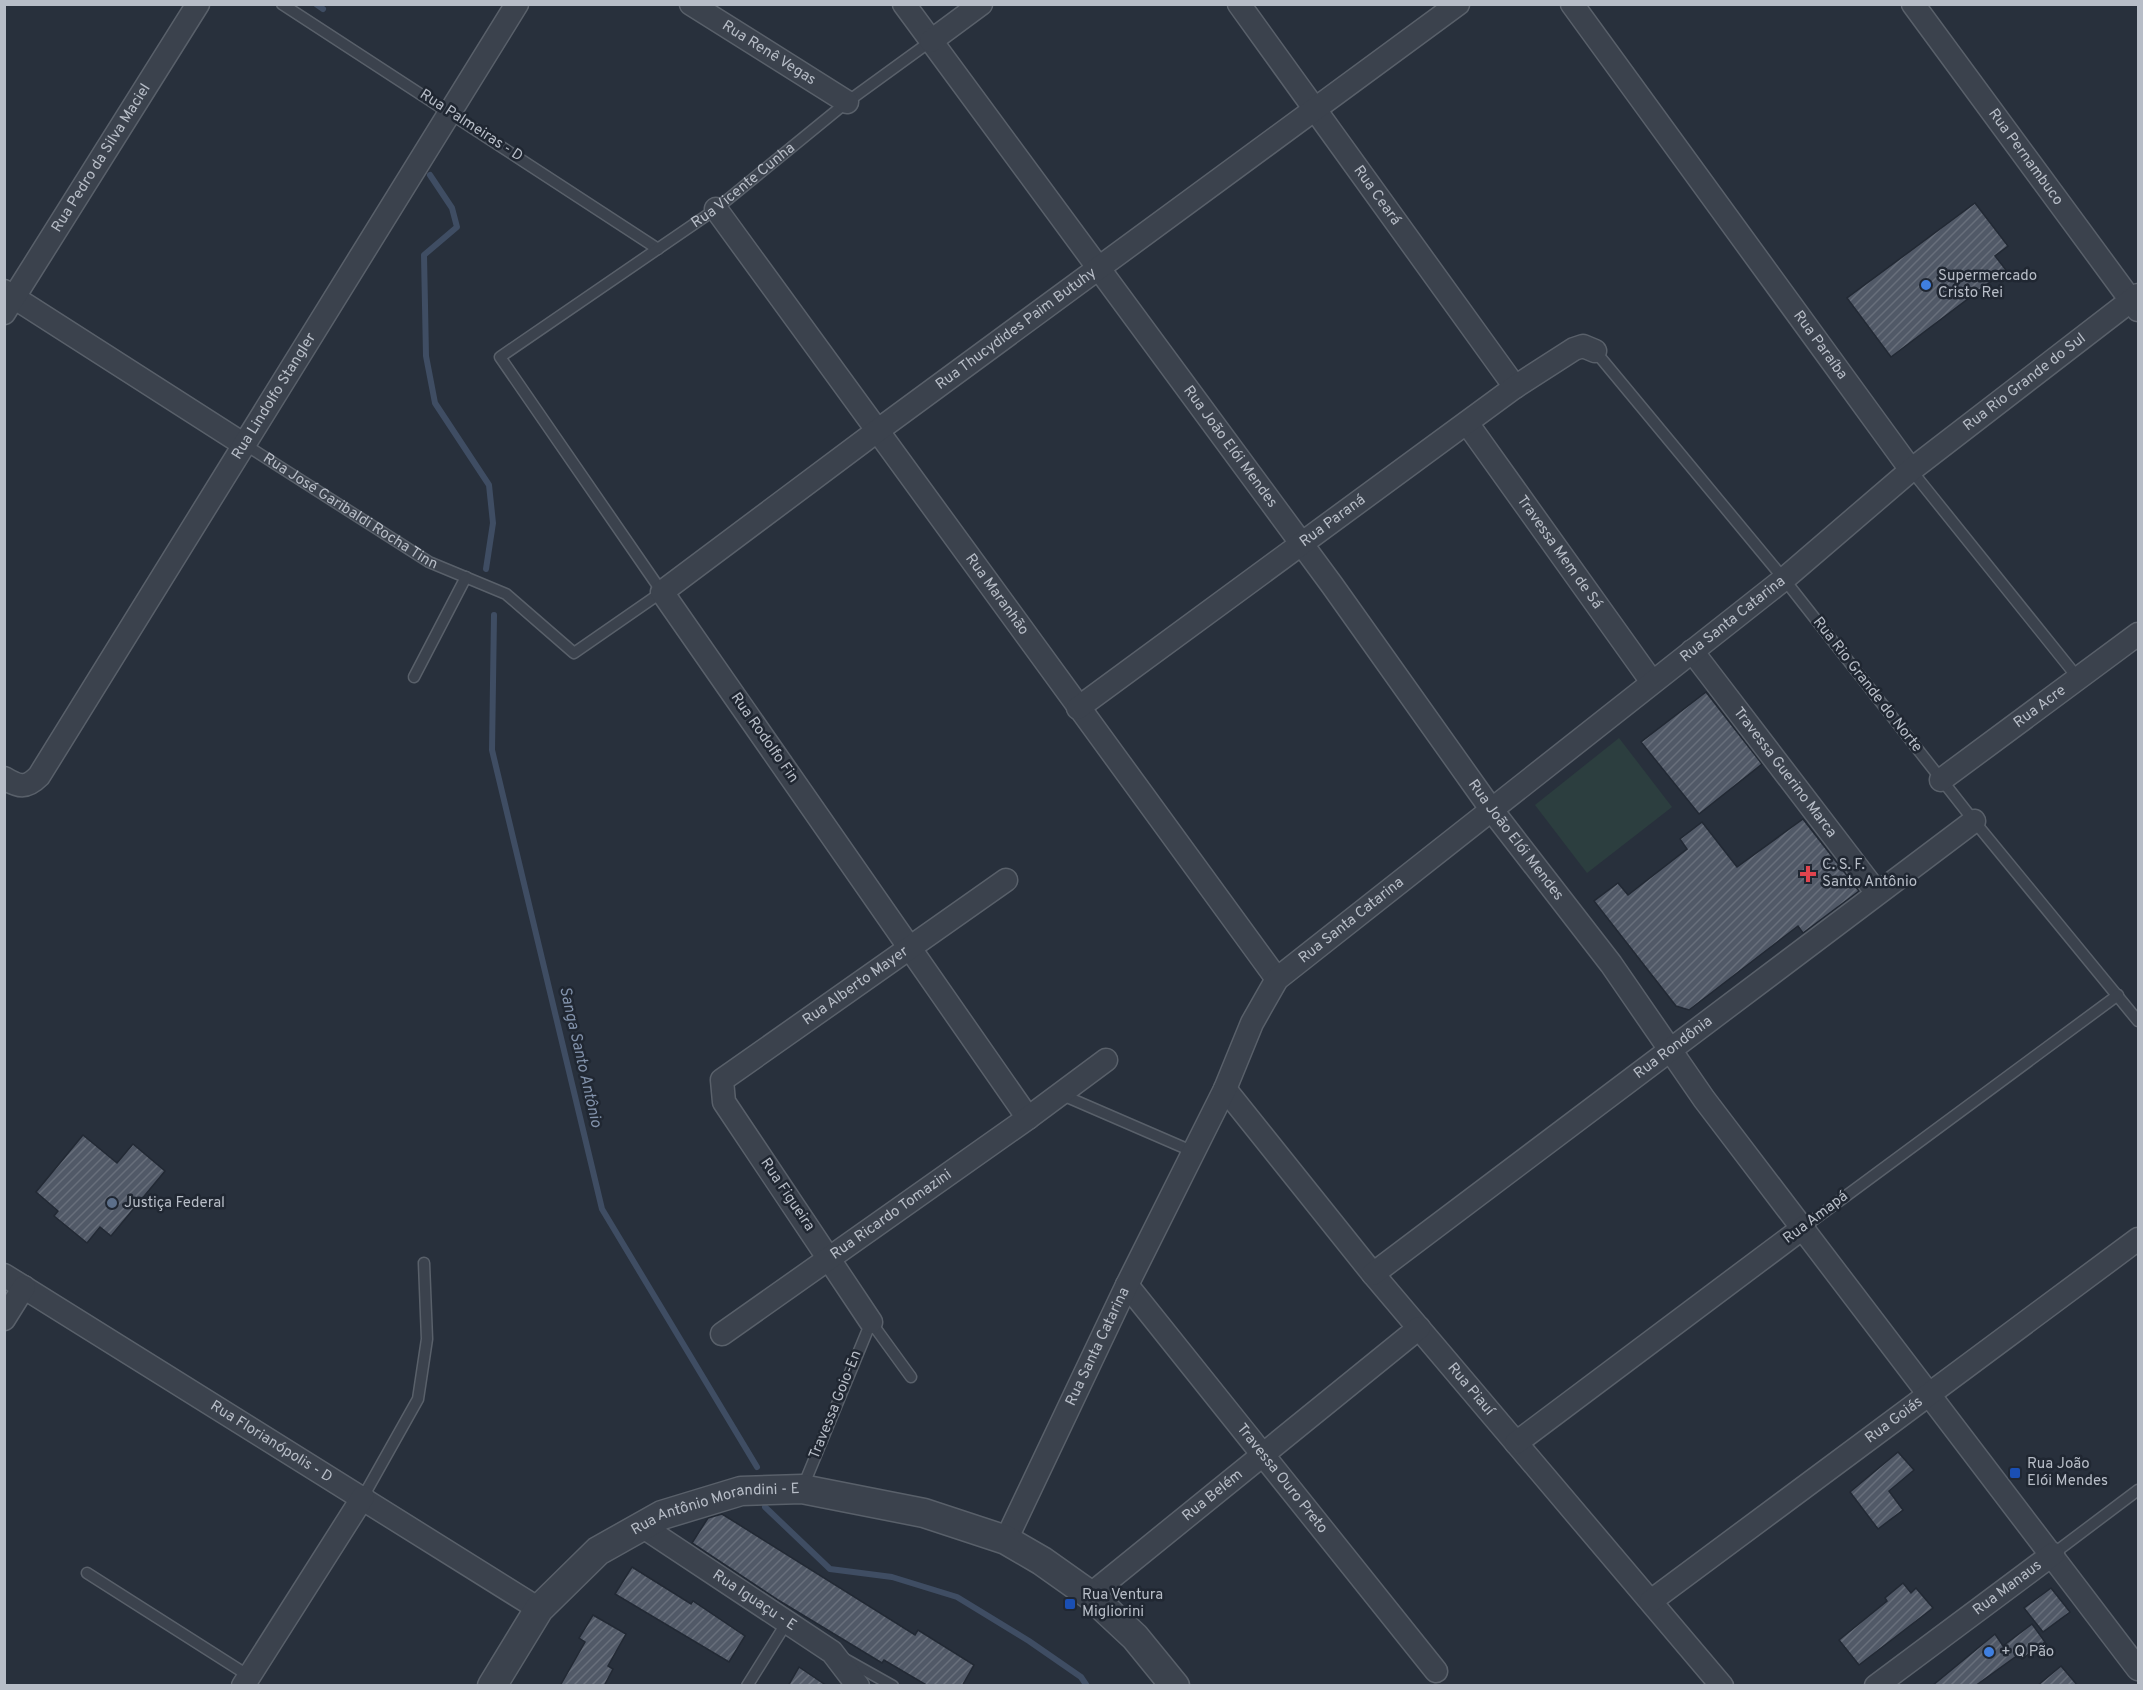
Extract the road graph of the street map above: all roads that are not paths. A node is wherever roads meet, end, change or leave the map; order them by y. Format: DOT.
graph roads {
  1 [pos="198,4"];
  2 [pos="282,4"];
  3 [pos="518,4"];
  4 [pos="691,4"];
  5 [pos="904,4"];
  6 [pos="981,4"];
  7 [pos="1239,4"];
  8 [pos="1458,4"];
  9 [pos="1572,4"];
  10 [pos="1913,4"];
  11 [pos="931,41"];
  12 [pos="847,102"];
  13 [pos="1314,110"];
  14 [pos="449,111"];
  15 [pos="716,209"];
  16 [pos="658,249"];
  17 [pos="1099,267"];
  18 [pos="8,301"];
  19 [pos="2136,302"];
  20 [pos="1594,351"];
  21 [pos="500,357"];
  22 [pos="1515,387"];
  23 [pos="1467,423"];
  24 [pos="877,430"];
  25 [pos="243,444"];
  26 [pos="1911,470"];
  27 [pos="1302,544"];
  28 [pos="466,577"];
  29 [pos="1784,579"];
  30 [pos="662,592"];
  31 [pos="2139,634"];
  32 [pos="1692,651"];
  33 [pos="574,652"];
  34 [pos="414,678"];
  35 [pos="2078,678"];
  36 [pos="1652,682"];
  37 [pos="1078,708"];
  38 [pos="4,778"];
  39 [pos="1941,780"];
  40 [pos="1491,808"];
  41 [pos="1974,821"];
  42 [pos="1006,880"];
  43 [pos="1877,893"];
  44 [pos="910,948"];
  45 [pos="1277,980"];
  46 [pos="2118,995"];
  47 [pos="2139,1021"];
  48 [pos="1670,1050"];
  49 [pos="1106,1060"];
  50 [pos="1225,1089"];
  51 [pos="1060,1094"];
  52 [pos="724,1102"];
  53 [pos="1028,1118"];
  54 [pos="1195,1152"];
  55 [pos="1804,1227"];
  56 [pos="2139,1239"];
  57 [pos="829,1256"];
  58 [pos="424,1263"];
  59 [pos="1373,1274"];
  60 [pos="4,1275"];
  61 [pos="1127,1285"];
  62 [pos="24,1287"];
  63 [pos="4,1319"];
  64 [pos="871,1322"];
  65 [pos="1419,1328"];
  66 [pos="722,1334"];
  67 [pos="911,1377"];
  68 [pos="1929,1396"];
  69 [pos="1516,1443"];
  70 [pos="1263,1455"];
  71 [pos="802,1489"];
  72 [pos="2139,1490"];
  73 [pos="363,1497"];
  74 [pos="642,1526"];
  75 [pos="1006,1540"];
  76 [pos="2053,1554"];
  77 [pos="87,1573"];
  78 [pos="1090,1595"];
  79 [pos="1650,1601"];
  80 [pos="539,1609"];
  81 [pos="787,1622"];
  82 [pos="832,1652"];
  83 [pos="2139,1669"];
  84 [pos="1436,1671"];
  85 [pos="246,1681"];
  86 [pos="492,1686"];
  87 [pos="747,1686"];
  88 [pos="858,1686"];
  89 [pos="893,1686"];
  90 [pos="1175,1686"];
  91 [pos="1722,1686"];
  92 [pos="1876,1686"];
  1 -- 18 [label="street, Rua Pedro da Silva Maciel"];
  2 -- 14 [label="lane, Rua Palmeiras - D"];
  3 -- 14 [label="street, Rua Lindolfo Stangler"];
  4 -- 12 [label="street, Rua Renê Vegas"];
  5 -- 11 [label="street, Rua João Elói Mendes"];
  6 -- 11 [label="street, Rua Vicente Cunha"];
  7 -- 13 [label="street, Rua Ceará"];
  8 -- 13 [label="street, Rua Thucydides Paim Butuhy"];
  9 -- 26 [label="street, Rua Paraíba"];
  10 -- 19 [label="street, Rua Pernambuco"];
  11 -- 12 [label="lane, Rua Vicente Cunha"];
  11 -- 17 [label="street, Rua João Elói Mendes"];
  12 -- 15 [label="lane, Rua Vicente Cunha"];
  13 -- 17 [label="street, Rua Thucydides Paim Butuhy"];
  13 -- 22 [label="street, Rua Ceará"];
  14 -- 16 [label="lane, Rua Palmeiras - D"];
  14 -- 25 [label="street, Rua Lindolfo Stangler"];
  15 -- 16 [label="lane, Rua Vicente Cunha"];
  15 -- 24 [label="street, Rua Maranhão"];
  16 -- 21 [label="lane, Rua Vicente Cunha"];
  17 -- 24 [label="street, Rua Thucydides Paim Butuhy"];
  17 -- 27 [label="street, Rua João Elói Mendes"];
  18 -- 25 [label="street, Rua José Garibaldi Rocha Tinn"];
  19 -- 26 [label="street, Rua Rio Grande do Sul"];
  20 -- 22 [label="street, Rua Paraná"];
  20 -- 29 [label="lane, Rua Rio Grande do Norte"];
  21 -- 30 [label="lane, Rua Rodolfo Fin"];
  22 -- 23 [label="street, Rua Paraná"];
  23 -- 27 [label="street, Rua Paraná"];
  23 -- 36 [label="street, Travessa Mem de Sá"];
  24 -- 30 [label="street, Rua Thucydides Paim Butuhy"];
  24 -- 37 [label="street, Rua Maranhão"];
  25 -- 28 [label="lane, Rua José Garibaldi Rocha Tinn"];
  25 -- 38 [label="street, Rua Lindolfo Stangler"];
  26 -- 29 [label="street, Rua Santa Catarina"];
  26 -- 35 [label="lane, Rua Paraíba"];
  27 -- 37 [label="street, Rua Paraná"];
  27 -- 40 [label="street, Rua João Elói Mendes"];
  28 -- 33 [label="lane, Rua José Garibaldi Rocha Tinn"];
  28 -- 34 [label="lane"];
  29 -- 32 [label="street, Rua Santa Catarina"];
  29 -- 39 [label="lane, Rua Rio Grande do Norte"];
  30 -- 33 [label="lane, Rua Thucydides Paim Butuhy"];
  30 -- 44 [label="street, Rua Rodolfo Fin"];
  31 -- 35 [label="street, Rua Acre"];
  32 -- 36 [label="street, Rua Santa Catarina"];
  32 -- 43 [label="street, Travessa Guerino Marca"];
  35 -- 39 [label="street, Rua Acre"];
  36 -- 40 [label="street, Rua Santa Catarina"];
  37 -- 45 [label="street, Rua Maranhão"];
  39 -- 41 [label="lane, Rua Rio Grande do Norte"];
  40 -- 45 [label="street, Rua Santa Catarina"];
  40 -- 48 [label="street, Rua João Elói Mendes"];
  41 -- 43 [label="street, Rua Rondônia"];
  41 -- 46 [label="lane, Rua Rio Grande do Norte"];
  42 -- 44 [label="street, Rua Alberto Mayer"];
  43 -- 48 [label="street, Rua Rondônia"];
  44 -- 52 [label="street, Rua Alberto Mayer"];
  44 -- 53 [label="street, Rua Rodolfo Fin"];
  45 -- 50 [label="street, Rua Santa Catarina"];
  46 -- 47 [label="lane, Rua Rio Grande do Norte"];
  46 -- 55 [label="lane, Rua Amapá"];
  48 -- 55 [label="street, Rua João Elói Mendes"];
  48 -- 59 [label="street, Rua Rondônia"];
  49 -- 51 [label="street, Rua Ricardo Tomazini"];
  50 -- 54 [label="street, Rua Santa Catarina"];
  50 -- 59 [label="street, Rua Piauí"];
  51 -- 53 [label="street, Rua Ricardo Tomazini"];
  51 -- 54 [label="lane"];
  52 -- 57 [label="street, Rua Figueira"];
  53 -- 57 [label="street, Rua Ricardo Tomazini"];
  54 -- 61 [label="street, Rua Santa Catarina"];
  55 -- 68 [label="street, Rua João Elói Mendes"];
  55 -- 69 [label="street, Rua Amapá"];
  56 -- 68 [label="street, Rua Goiás"];
  57 -- 64 [label="street, Rua Figueira"];
  57 -- 66 [label="street, Rua Ricardo Tomazini"];
  58 -- 73 [label="lane"];
  59 -- 65 [label="street, Rua Piauí"];
  60 -- 62 [label="street, Rua Florianópolis - D"];
  61 -- 70 [label="street, Travessa Ouro Preto"];
  61 -- 75 [label="street, Rua Santa Catarina"];
  62 -- 63 [label="street"];
  62 -- 73 [label="street, Rua Florianópolis - D"];
  64 -- 67 [label="lane, Rua Figueira"];
  64 -- 71 [label="lane, Travessa Goio-En"];
  65 -- 69 [label="street, Rua Piauí"];
  65 -- 70 [label="street, Rua Belém"];
  68 -- 76 [label="street, Rua João Elói Mendes"];
  68 -- 79 [label="street, Rua Goiás"];
  69 -- 79 [label="street, Rua Piauí"];
  70 -- 78 [label="street, Rua Belém"];
  70 -- 84 [label="street, Travessa Ouro Preto"];
  71 -- 74 [label="street, Rua Antônio Morandini - E"];
  71 -- 75 [label="street, Rua Antônio Morandini - E"];
  72 -- 76 [label="lane, Rua Manaus"];
  73 -- 80 [label="street, Rua Florianópolis - D"];
  73 -- 85 [label="street"];
  74 -- 80 [label="street, Rua Antônio Morandini - E"];
  74 -- 81 [label="street, Rua Iguaçu - E"];
  75 -- 78 [label="street"];
  76 -- 83 [label="street, Rua João Elói Mendes"];
  76 -- 92 [label="street, Rua Manaus"];
  77 -- 85 [label="lane"];
  78 -- 90 [label="street"];
  79 -- 91 [label="street, Rua Piauí"];
  80 -- 86 [label="street, Rua Antônio Morandini - E"];
  81 -- 82 [label="street, Rua Iguaçu - E"];
  81 -- 87 [label="lane"];
  82 -- 88 [label="street, Rua Iguaçu - E"];
  82 -- 89 [label="lane"];
}
